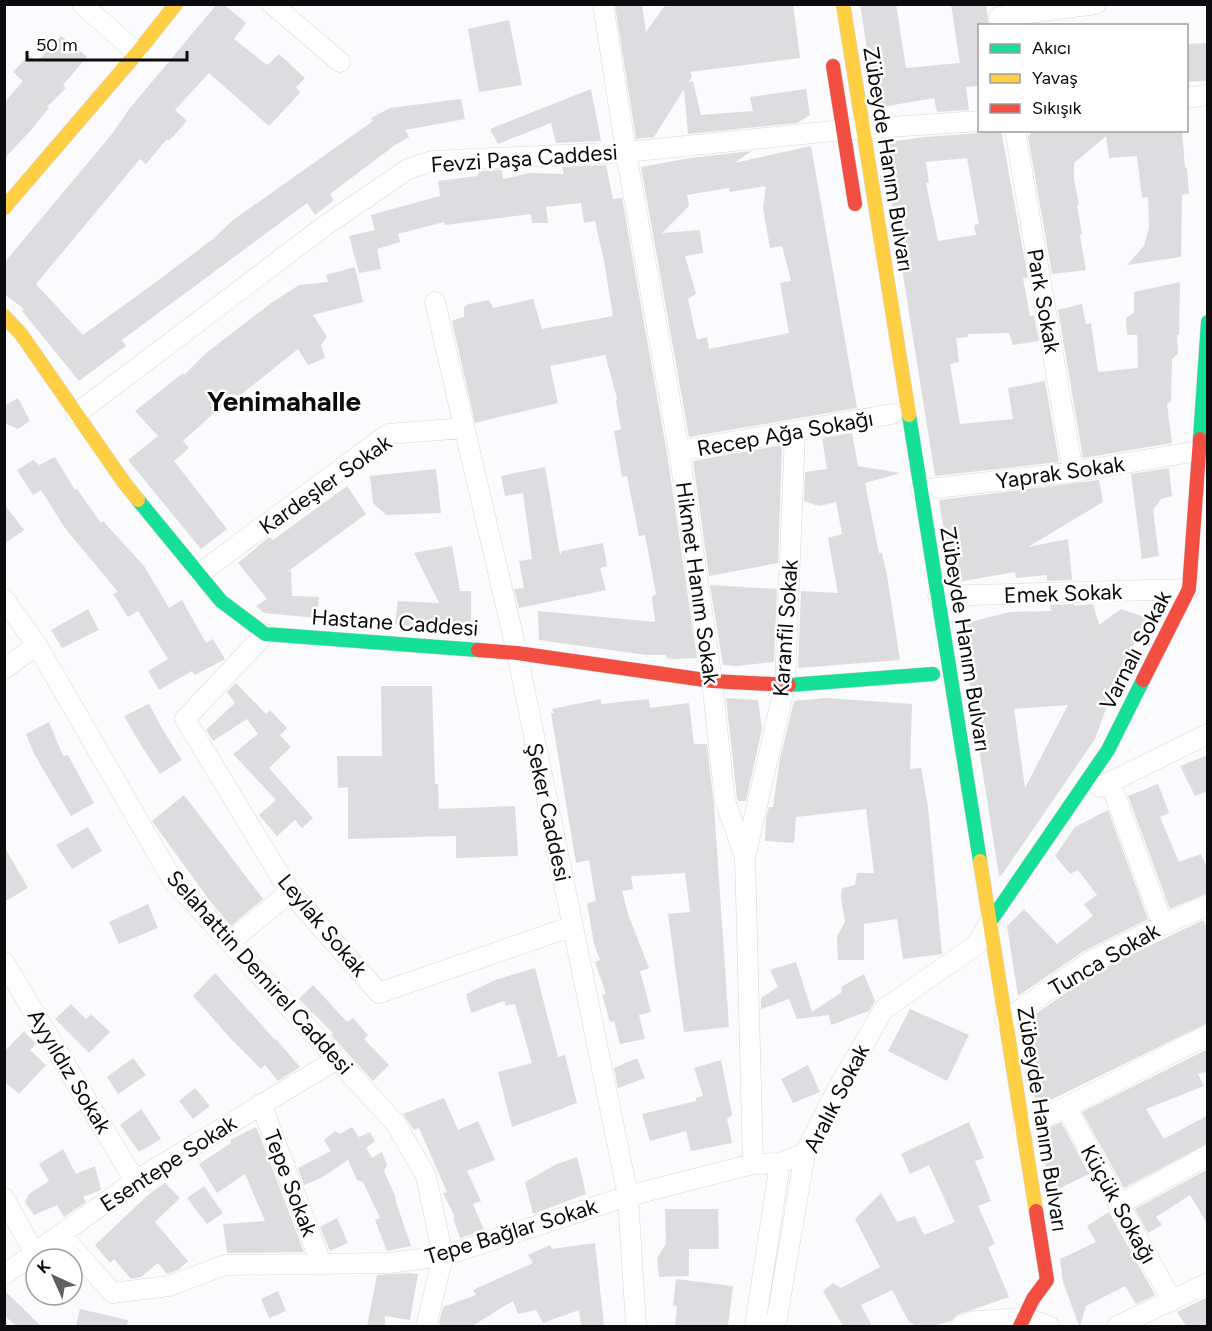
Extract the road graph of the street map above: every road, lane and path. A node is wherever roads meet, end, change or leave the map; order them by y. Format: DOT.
graph roads {
  1 [pos="82,4"];
  2 [pos="173,4"];
  3 [pos="272,4"];
  4 [pos="603,4"];
  5 [pos="843,4"];
  6 [pos="1096,4"];
  7 [pos="999,16"];
  8 [pos="831,50"];
  9 [pos="137,53"];
  10 [pos="340,62"];
  11 [pos="1208,95"];
  12 [pos="1188,98"];
  13 [pos="978,121"];
  14 [pos="863,129"];
  15 [pos="843,130"];
  16 [pos="1015,132"];
  17 [pos="626,152"];
  18 [pos="4,208"];
  19 [pos="858,221"];
  20 [pos="435,302"];
  21 [pos="4,316"];
  22 [pos="1207,334"];
  23 [pos="76,414"];
  24 [pos="892,414"];
  25 [pos="464,428"];
  26 [pos="795,431"];
  27 [pos="679,451"];
  28 [pos="1198,451"];
  29 [pos="1073,472"];
  30 [pos="921,490"];
  31 [pos="1208,492"];
  32 [pos="1195,499"];
  33 [pos="199,574"];
  34 [pos="1189,589"];
  35 [pos="938,596"];
  36 [pos="4,599"];
  37 [pos="265,634"];
  38 [pos="37,645"];
  39 [pos="517,652"];
  40 [pos="4,669"];
  41 [pos="933,674"];
  42 [pos="712,681"];
  43 [pos="785,685"];
  44 [pos="1208,734"];
  45 [pos="1110,782"];
  46 [pos="1073,801"];
  47 [pos="745,857"];
  48 [pos="290,892"];
  49 [pos="1208,905"];
  50 [pos="981,921"];
  51 [pos="1162,925"];
  52 [pos="573,926"];
  53 [pos="230,942"];
  54 [pos="4,962"];
  55 [pos="1005,1020"];
  56 [pos="1208,1035"];
  57 [pos="337,1059"];
  58 [pos="261,1104"];
  59 [pos="1066,1107"];
  60 [pos="1023,1126"];
  61 [pos="805,1153"];
  62 [pos="1208,1155"];
  63 [pos="780,1163"];
  64 [pos="753,1164"];
  65 [pos="135,1181"];
  66 [pos="628,1196"];
  67 [pos="4,1198"];
  68 [pos="1118,1205"];
  69 [pos="60,1234"];
  70 [pos="31,1247"];
  71 [pos="41,1247"];
  72 [pos="443,1256"];
  73 [pos="24,1260"];
  74 [pos="321,1263"];
  75 [pos="4,1275"];
  76 [pos="1029,1275"];
  77 [pos="1208,1283"];
  78 [pos="1033,1299"];
  79 [pos="1172,1301"];
  80 [pos="1023,1322"];
  81 [pos="778,1324"];
  82 [pos="426,1326"];
  83 [pos="636,1326"];
  84 [pos="755,1326"];
  85 [pos="961,1326"];
  86 [pos="1049,1326"];
  87 [pos="1117,1326"];
  1 -- 9 [label="street"];
  2 -- 9 [label="street"];
  3 -- 10 [label="street"];
  4 -- 17 [label="street, Hikmet Hanım Sokak"];
  5 -- 14 [label="street, Zübeyde Hanım Bulvarı"];
  6 -- 7 [label="street"];
  8 -- 15 [label="street"];
  9 -- 18 [label="street"];
  11 -- 12 [label="street"];
  13 -- 14 [label="street, Fevzi Paşa Caddesi"];
  14 -- 15 [label="street, Fevzi Paşa Caddesi"];
  14 -- 30 [label="street, Zübeyde Hanım Bulvarı"];
  15 -- 17 [label="street, Fevzi Paşa Caddesi"];
  15 -- 19 [label="street"];
  16 -- 29 [label="street, Park Sokak"];
  17 -- 23 [label="street, Fevzi Paşa Caddesi"];
  17 -- 27 [label="street, Hikmet Hanım Sokak"];
  20 -- 25 [label="street, Şeker Caddesi"];
  21 -- 23 [label="street"];
  22 -- 28 [label="street, Varnalı Sokak"];
  23 -- 33 [label="street"];
  24 -- 26 [label="street, Recep Ağa Sokağı"];
  25 -- 33 [label="street, Kardeşler Sokak"];
  25 -- 39 [label="street, Şeker Caddesi"];
  26 -- 27 [label="street, Recep Ağa Sokağı"];
  26 -- 43 [label="street, Karanfil Sokak"];
  27 -- 42 [label="street, Hikmet Hanım Sokak"];
  28 -- 29 [label="street, Yaprak Sokak"];
  28 -- 32 [label="street, Varnalı Sokak"];
  29 -- 30 [label="street, Yaprak Sokak"];
  30 -- 35 [label="street, Zübeyde Hanım Bulvarı"];
  31 -- 32 [label="street"];
  32 -- 34 [label="street, Varnalı Sokak"];
  33 -- 37 [label="street"];
  34 -- 35 [label="street, Emek Sokak"];
  34 -- 46 [label="street, Varnalı Sokak"];
  35 -- 50 [label="street, Zübeyde Hanım Bulvarı"];
  36 -- 38 [label="street, Selahattin Demirel Caddesi"];
  37 -- 39 [label="street, Hastane Caddesi"];
  37 -- 48 [label="street, Leylak Sokak"];
  38 -- 40 [label="street"];
  38 -- 53 [label="street, Selahattin Demirel Caddesi"];
  39 -- 42 [label="street, Hastane Caddesi"];
  39 -- 52 [label="street, Şeker Caddesi"];
  41 -- 43 [label="street, Hastane Caddesi"];
  42 -- 43 [label="street, Hastane Caddesi"];
  42 -- 47 [label="street, Hikmet Hanım Sokak"];
  43 -- 47 [label="street, Karanfil Sokak"];
  44 -- 45 [label="street"];
  45 -- 46 [label="street"];
  45 -- 51 [label="street"];
  46 -- 50 [label="street, Varnalı Sokak"];
  47 -- 64 [label="street, Hikmet Hanım Sokak"];
  48 -- 52 [label="street, Leylak Sokak"];
  48 -- 53 [label="street"];
  49 -- 51 [label="street, Tunca Sokak"];
  50 -- 55 [label="street, Zübeyde Hanım Bulvarı"];
  50 -- 61 [label="street, Aralık Sokak"];
  51 -- 55 [label="street, Tunca Sokak"];
  52 -- 66 [label="street, Şeker Caddesi"];
  53 -- 57 [label="street, Selahattin Demirel Caddesi"];
  54 -- 65 [label="street, Ayyıldız Sokak"];
  55 -- 60 [label="street, Zübeyde Hanım Bulvarı"];
  56 -- 59 [label="street"];
  57 -- 58 [label="street, Esentepe Sokak"];
  57 -- 72 [label="street, Selahattin Demirel Caddesi"];
  58 -- 65 [label="street, Esentepe Sokak"];
  58 -- 74 [label="street, Tepe Sokak"];
  59 -- 60 [label="street"];
  59 -- 68 [label="street, Küçük Sokağı"];
  60 -- 78 [label="street, Zübeyde Hanım Bulvarı"];
  61 -- 63 [label="street, Tepe Bağlar Sokak"];
  61 -- 81 [label="street, Aralık Sokak"];
  62 -- 68 [label="street"];
  63 -- 64 [label="street, Tepe Bağlar Sokak"];
  63 -- 84 [label="street"];
  64 -- 66 [label="street, Tepe Bağlar Sokak"];
  65 -- 69 [label="street, Esentepe Sokak"];
  66 -- 72 [label="street, Tepe Bağlar Sokak"];
  66 -- 83 [label="street, Şeker Caddesi"];
  67 -- 70 [label="street"];
  68 -- 79 [label="street, Küçük Sokağı"];
  69 -- 71 [label="street, Esentepe Sokak"];
  69 -- 74 [label="street, Tepe Bağlar Sokak"];
  72 -- 74 [label="street, Tepe Bağlar Sokak"];
  72 -- 82 [label="street"];
  73 -- 75 [label="street, Esentepe Sokak"];
  76 -- 78 [label="street"];
  77 -- 79 [label="street"];
  78 -- 80 [label="street"];
  79 -- 87 [label="street"];
  80 -- 85 [label="street"];
  80 -- 86 [label="street"];
}
